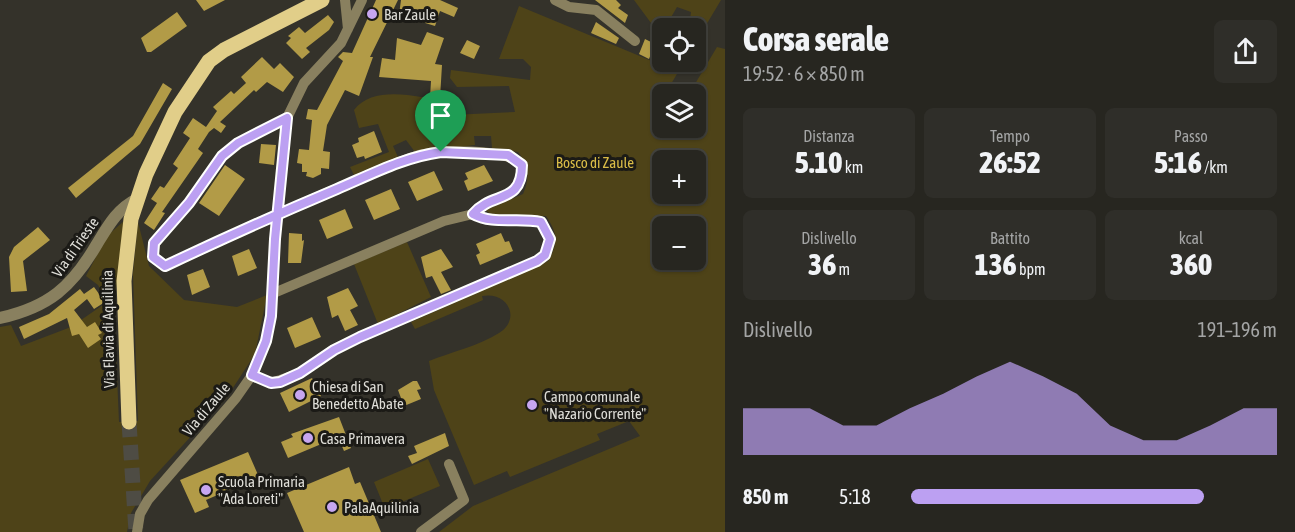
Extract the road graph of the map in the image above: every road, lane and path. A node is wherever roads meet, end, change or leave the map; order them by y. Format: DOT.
graph roads {
  1 [pos="322,0"];
  2 [pos="345,0"];
  3 [pos="362,0"];
  4 [pos="555,0"];
  5 [pos="348,29"];
  6 [pos="634,41"];
  7 [pos="287,118"];
  8 [pos="137,199"];
  9 [pos="473,214"];
  10 [pos="277,216"];
  11 [pos="274,293"];
  12 [pos="0,318"];
  13 [pos="252,375"];
  14 [pos="129,422"];
  15 [pos="449,464"];
  16 [pos="137,532"];
  17 [pos="421,532"];
  1 -- 8 [label="main road, Via Flavia di Aquilinia"];
  2 -- 5 [label="street"];
  3 -- 5 [label="street, Via di Zaule"];
  4 -- 6 [label="street"];
  5 -- 7 [label="street, Via di Zaule"];
  7 -- 10 [label="street, Via di Zaule"];
  7 -- 10 [label="street"];
  8 -- 12 [label="street, Via di Trieste"];
  8 -- 14 [label="main road, Via Flavia di Aquilinia"];
  9 -- 10 [label="street"];
  9 -- 11 [label="street"];
  9 -- 13 [label="street"];
  10 -- 11 [label="street, Via di Zaule"];
  11 -- 13 [label="street, Via di Zaule"];
  13 -- 16 [label="street, Via di Zaule"];
  15 -- 17 [label="street"];
}
